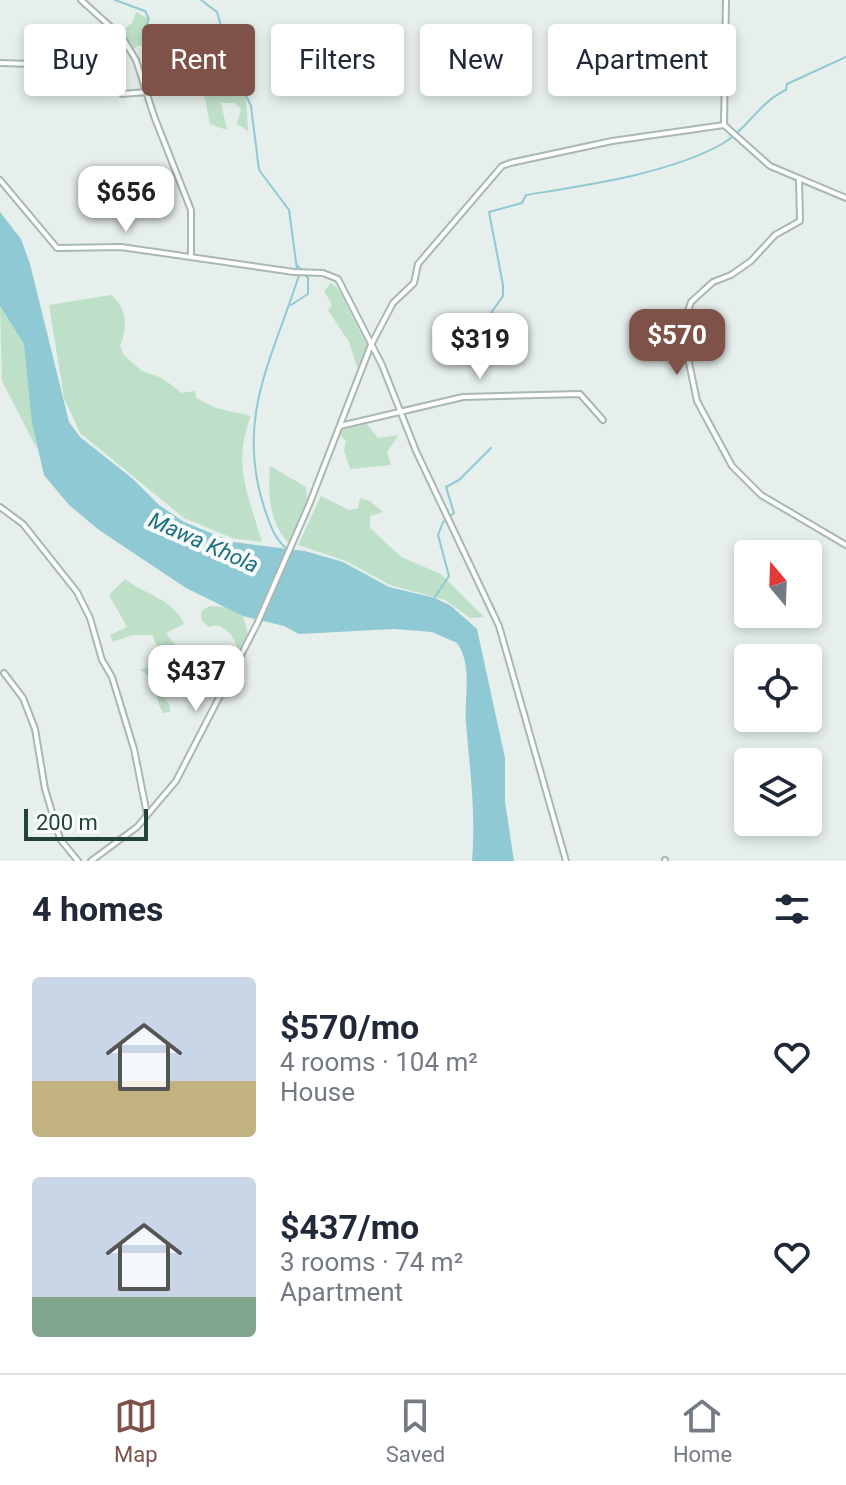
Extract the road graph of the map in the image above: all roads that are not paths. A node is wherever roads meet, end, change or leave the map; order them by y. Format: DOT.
graph roads {
  1 [pos="81,0"];
  2 [pos="726,0"];
  3 [pos="0,63"];
  4 [pos="142,80"];
  5 [pos="142,92"];
  6 [pos="148,96"];
  7 [pos="724,125"];
  8 [pos="799,179"];
  9 [pos="0,180"];
  10 [pos="846,198"];
  11 [pos="191,256"];
  12 [pos="371,345"];
  13 [pos="400,413"];
  14 [pos="603,420"];
  15 [pos="340,426"];
  16 [pos="0,507"];
  17 [pos="846,545"];
  18 [pos="4,673"];
  19 [pos="147,814"];
  20 [pos="78,861"];
  21 [pos="91,861"];
  22 [pos="566,861"];
  1 -- 4 [label="street"];
  2 -- 7 [label="street"];
  3 -- 5 [label="street"];
  6 -- 11 [label="street"];
  7 -- 8 [label="street"];
  7 -- 12 [label="street"];
  8 -- 10 [label="street"];
  8 -- 17 [label="street"];
  9 -- 11 [label="street"];
  11 -- 12 [label="street"];
  12 -- 13 [label="street"];
  12 -- 15 [label="street"];
  13 -- 14 [label="street"];
  13 -- 15 [label="street"];
  13 -- 22 [label="street"];
  15 -- 19 [label="street"];
  16 -- 19 [label="street"];
  18 -- 20 [label="street"];
  19 -- 21 [label="street"];
}
